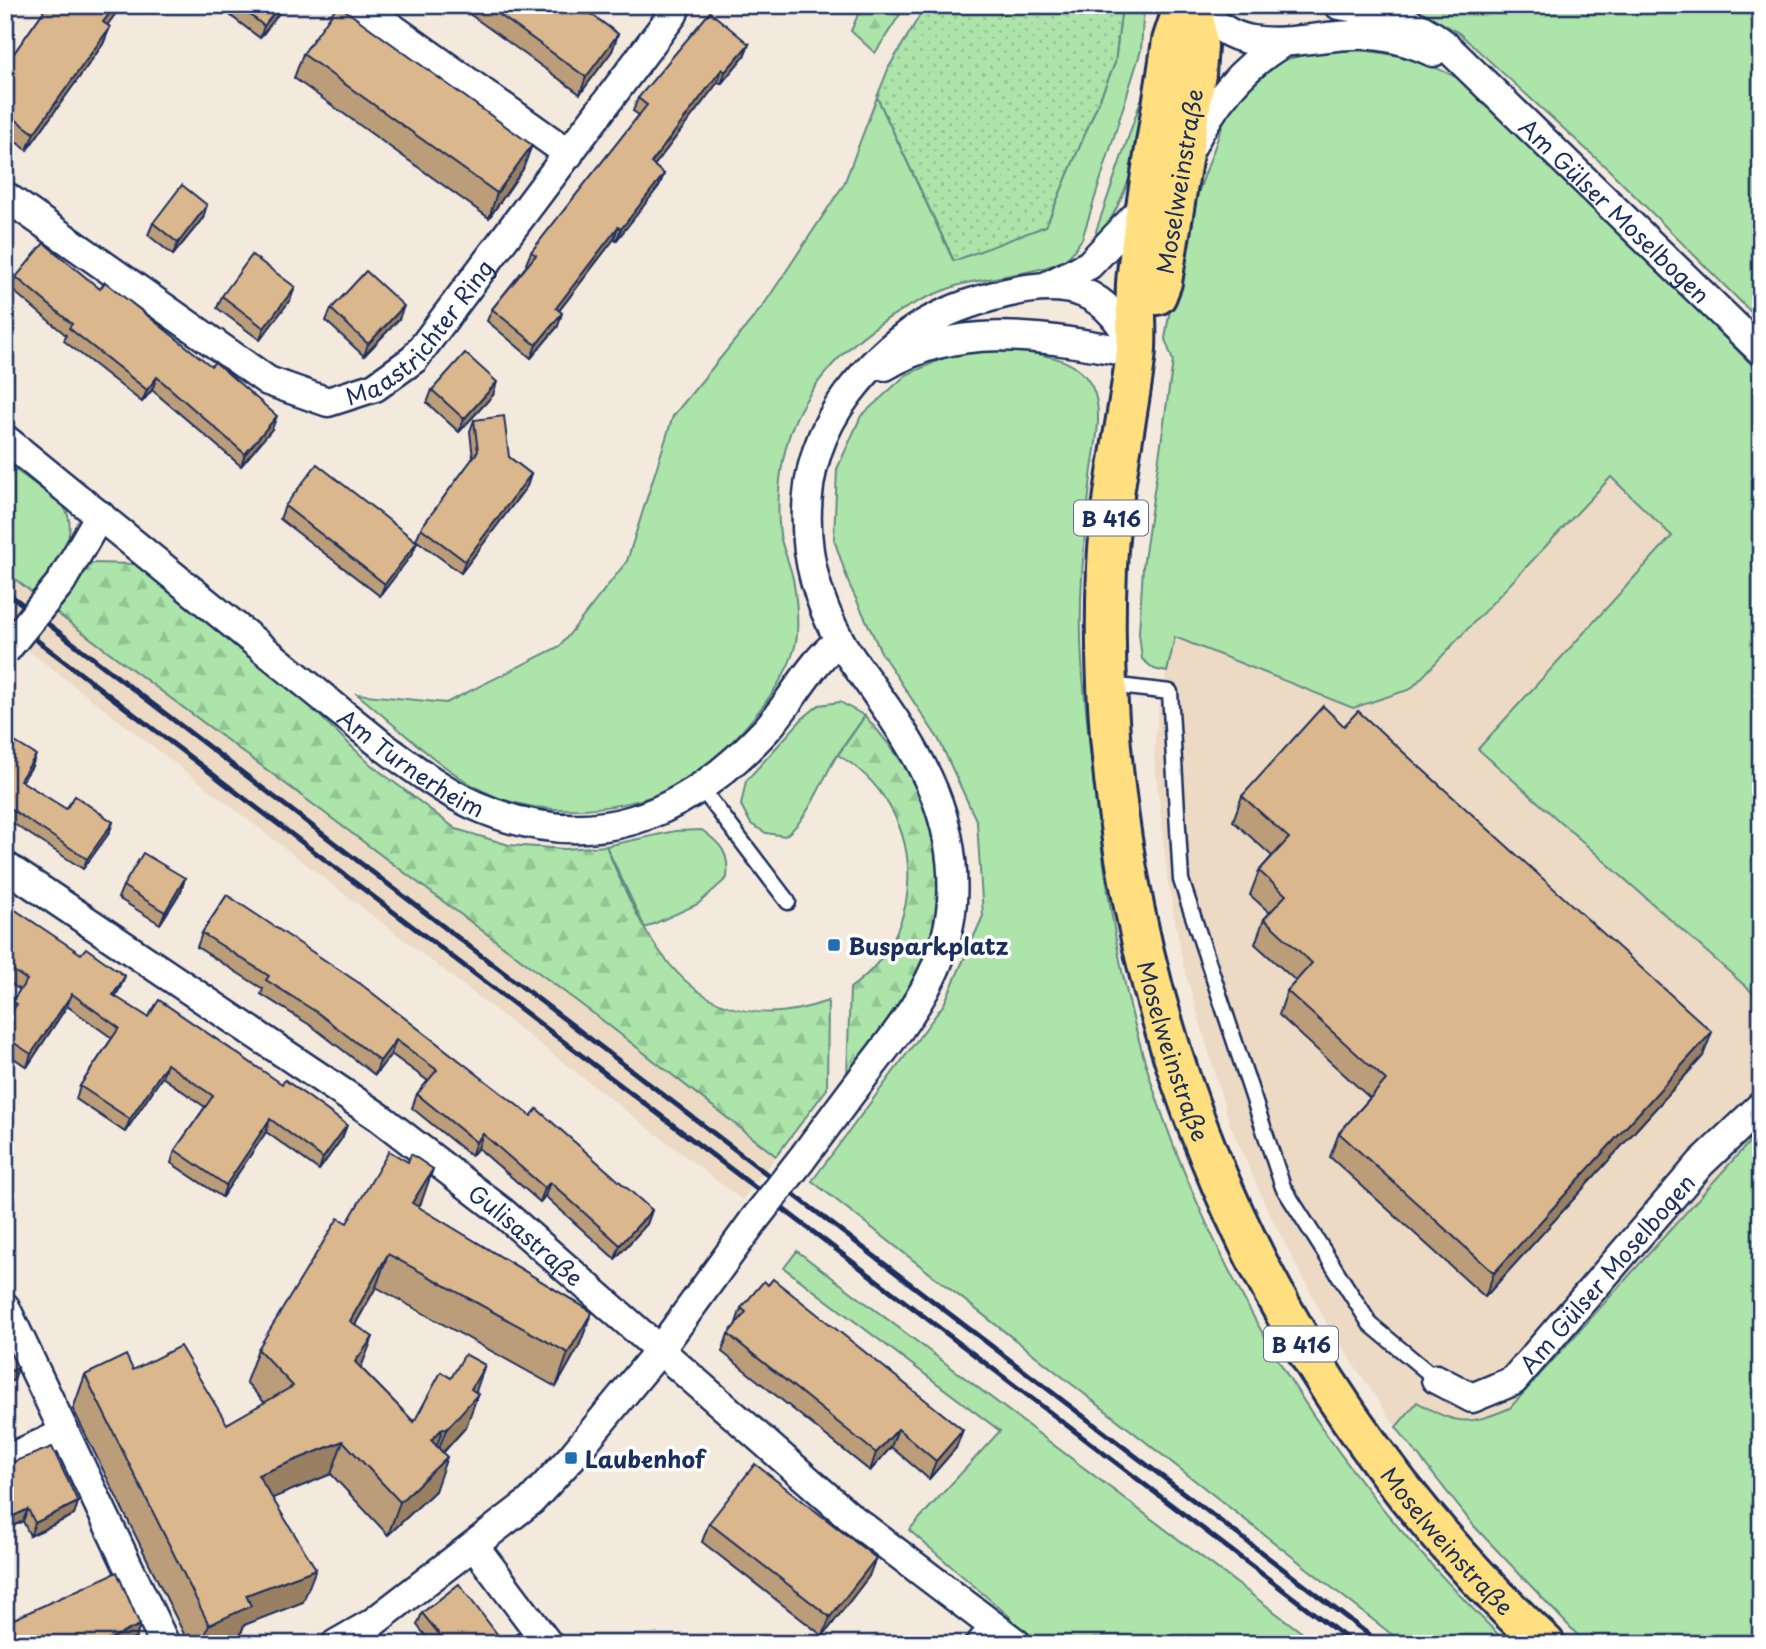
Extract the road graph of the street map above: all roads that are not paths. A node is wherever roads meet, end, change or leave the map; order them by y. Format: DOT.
graph roads {
  1 [pos="360,5"];
  2 [pos="676,5"];
  3 [pos="1184,5"];
  4 [pos="1192,5"];
  5 [pos="1199,5"];
  6 [pos="1339,5"];
  7 [pos="1282,43"];
  8 [pos="1471,68"];
  9 [pos="569,153"];
  10 [pos="1181,167"];
  11 [pos="5,196"];
  12 [pos="1147,204"];
  13 [pos="1045,287"];
  14 [pos="1761,351"];
  15 [pos="1136,353"];
  16 [pos="851,390"];
  17 [pos="5,439"];
  18 [pos="100,515"];
  19 [pos="840,641"];
  20 [pos="5,652"];
  21 [pos="1107,685"];
  22 [pos="702,789"];
  23 [pos="5,866"];
  24 [pos="788,902"];
  25 [pos="1761,1106"];
  26 [pos="5,1307"];
  27 [pos="659,1351"];
  28 [pos="1436,1379"];
  29 [pos="65,1433"];
  30 [pos="5,1460"];
  31 [pos="475,1547"];
  32 [pos="990,1623"];
  33 [pos="377,1634"];
  34 [pos="166,1644"];
  35 [pos="336,1644"];
  36 [pos="548,1644"];
  37 [pos="971,1644"];
  38 [pos="1017,1644"];
  39 [pos="1545,1644"];
  1 -- 9 [label="street"];
  2 -- 9 [label="street, Maastrichter Ring"];
  3 -- 12 [label="main road, Moselweinstraße / B 416"];
  4 -- 10 [label="main road, Moselweinstraße / B 416"];
  5 -- 7 [label="street, Am Gülser Moselbogen"];
  6 -- 8 [label="street, Am Gülser Moselbogen"];
  7 -- 8 [label="street, Am Gülser Moselbogen"];
  7 -- 10 [label="street, Am Gülser Moselbogen"];
  8 -- 14 [label="street, Am Gülser Moselbogen"];
  9 -- 11 [label="street, Maastrichter Ring"];
  10 -- 15 [label="main road, Moselweinstraße / B 416"];
  12 -- 13 [label="street"];
  12 -- 15 [label="main road, Moselweinstraße / B 416"];
  13 -- 15 [label="street"];
  13 -- 16 [label="street"];
  15 -- 16 [label="street"];
  15 -- 21 [label="main road, Moselweinstraße / B 416"];
  16 -- 19 [label="street"];
  17 -- 18 [label="street, Am Turnerheim"];
  18 -- 20 [label="street, bridge"];
  18 -- 22 [label="street, Am Turnerheim"];
  19 -- 22 [label="street, Am Turnerheim"];
  19 -- 27 [label="street, bridge"];
  21 -- 28 [label="lane"];
  21 -- 39 [label="main road, Moselweinstraße / B 416"];
  22 -- 24 [label="lane"];
  23 -- 27 [label="street, Gulisastraße"];
  25 -- 28 [label="street, Am Gülser Moselbogen"];
  26 -- 29 [label="street"];
  27 -- 31 [label="street"];
  27 -- 32 [label="street, Gulisastraße"];
  29 -- 30 [label="street"];
  29 -- 34 [label="street"];
  31 -- 33 [label="street"];
  31 -- 36 [label="street"];
  32 -- 37 [label="lane"];
  32 -- 38 [label="street, Gulisastraße"];
  33 -- 35 [label="street"];
}
